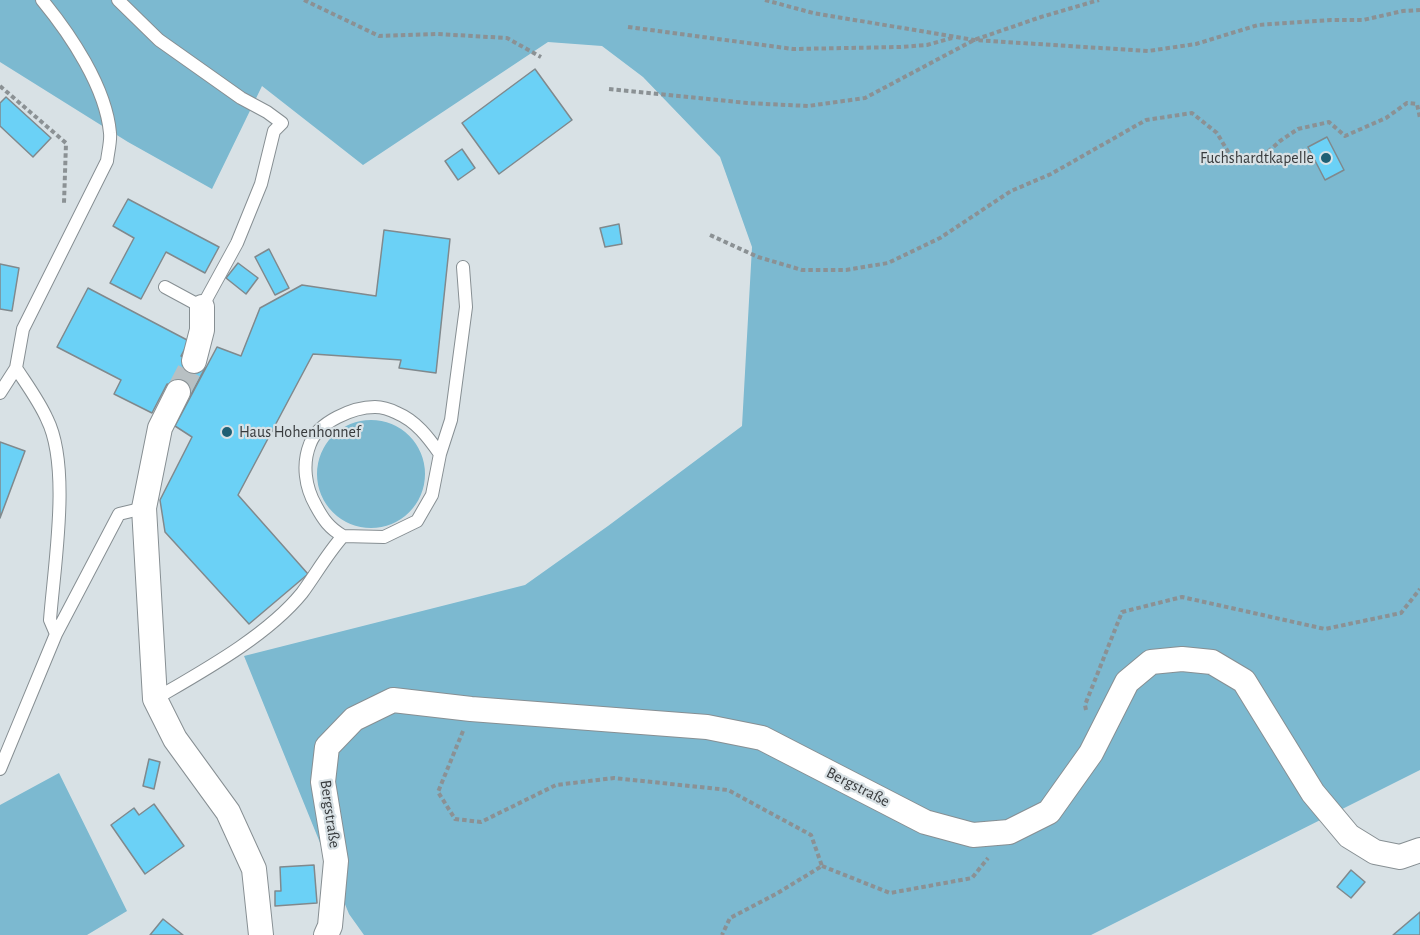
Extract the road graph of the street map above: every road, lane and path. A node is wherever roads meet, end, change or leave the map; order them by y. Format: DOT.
graph roads {
  1 [pos="42,0"];
  2 [pos="118,0"];
  3 [pos="304,0"];
  4 [pos="765,0"];
  5 [pos="1099,0"];
  6 [pos="1420,10"];
  7 [pos="628,27"];
  8 [pos="954,37"];
  9 [pos="974,40"];
  10 [pos="541,57"];
  11 [pos="0,86"];
  12 [pos="609,89"];
  13 [pos="1420,118"];
  14 [pos="710,236"];
  15 [pos="67,239"];
  16 [pos="463,267"];
  17 [pos="165,287"];
  18 [pos="202,307"];
  19 [pos="194,361"];
  20 [pos="16,368"];
  21 [pos="178,392"];
  22 [pos="0,393"];
  23 [pos="440,454"];
  24 [pos="144,508"];
  25 [pos="343,536"];
  26 [pos="1420,589"];
  27 [pos="56,634"];
  28 [pos="155,699"];
  29 [pos="471,709"];
  30 [pos="1086,714"];
  31 [pos="0,769"];
  32 [pos="1009,832"];
  33 [pos="1420,850"];
  34 [pos="822,866"];
  35 [pos="261,935"];
  36 [pos="326,935"];
  37 [pos="722,935"];
  1 -- 15 [label="lane"];
  2 -- 18 [label="lane"];
  3 -- 10 [label="path"];
  4 -- 8 [label="path"];
  5 -- 9 [label="path"];
  6 -- 9 [label="path"];
  7 -- 8 [label="path"];
  8 -- 9 [label="path"];
  9 -- 12 [label="path"];
  11 -- 15 [label="path"];
  13 -- 14 [label="path"];
  15 -- 20 [label="lane"];
  16 -- 23 [label="lane"];
  17 -- 18 [label="lane"];
  18 -- 19 [label="street"];
  20 -- 22 [label="lane"];
  20 -- 27 [label="lane"];
  21 -- 24 [label="street"];
  23 -- 25 [label="lane"];
  23 -- 25 [label="lane"];
  24 -- 27 [label="lane"];
  24 -- 28 [label="street"];
  25 -- 28 [label="lane"];
  26 -- 30 [label="path"];
  27 -- 31 [label="lane"];
  28 -- 35 [label="street"];
  29 -- 32 [label="street, Bergstraße"];
  29 -- 34 [label="path"];
  29 -- 36 [label="street, Bergstraße"];
  32 -- 33 [label="street, Bergstraße"];
  32 -- 34 [label="path"];
  34 -- 37 [label="path"];
}
